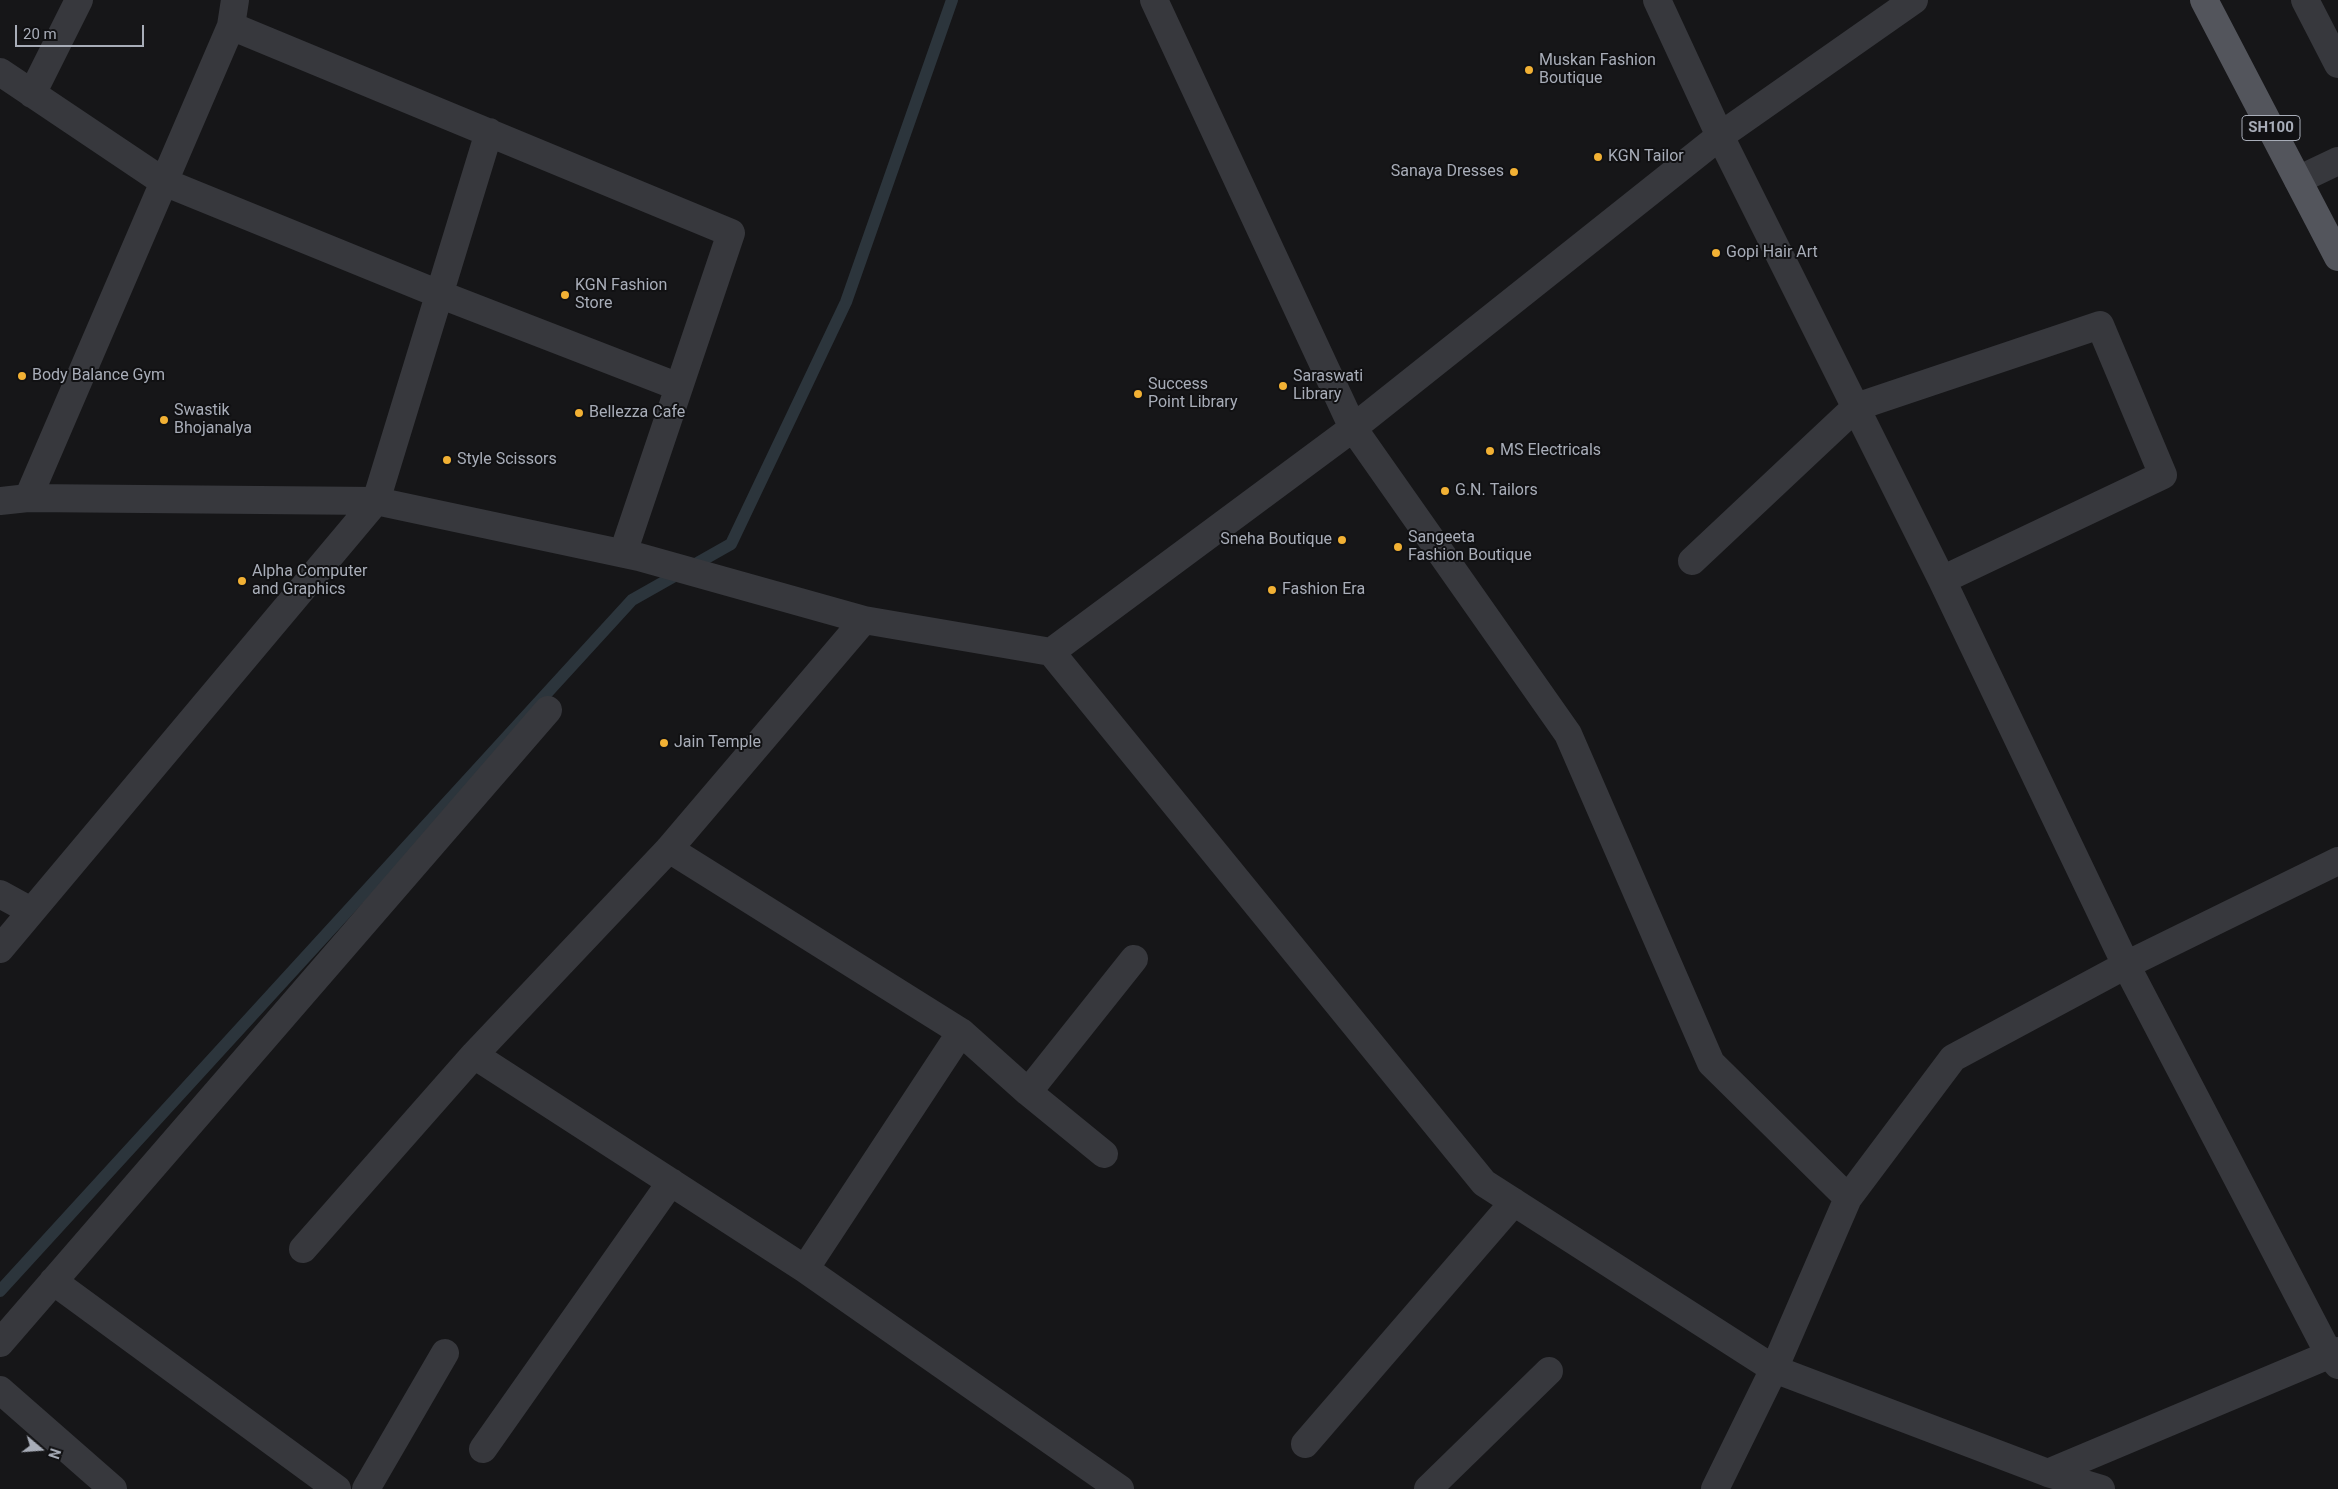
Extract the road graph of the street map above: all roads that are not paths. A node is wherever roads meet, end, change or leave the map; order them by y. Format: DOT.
graph roads {
  1 [pos="78,0"];
  2 [pos="1154,0"];
  3 [pos="1657,0"];
  4 [pos="1914,0"];
  5 [pos="2204,0"];
  6 [pos="2306,0"];
  7 [pos="233,13"];
  8 [pos="2338,64"];
  9 [pos="0,72"];
  10 [pos="32,94"];
  11 [pos="489,132"];
  12 [pos="1720,136"];
  13 [pos="2338,161"];
  14 [pos="2298,180"];
  15 [pos="164,182"];
  16 [pos="2338,257"];
  17 [pos="439,294"];
  18 [pos="679,387"];
  19 [pos="1856,407"];
  20 [pos="1353,428"];
  21 [pos="28,498"];
  22 [pos="0,501"];
  23 [pos="376,501"];
  24 [pos="631,555"];
  25 [pos="1692,561"];
  26 [pos="1942,580"];
  27 [pos="864,620"];
  28 [pos="1051,652"];
  29 [pos="548,710"];
  30 [pos="669,849"];
  31 [pos="2338,861"];
  32 [pos="0,894"];
  33 [pos="31,911"];
  34 [pos="0,949"];
  35 [pos="1134,960"];
  36 [pos="2126,965"];
  37 [pos="961,1032"];
  38 [pos="474,1055"];
  39 [pos="1028,1092"];
  40 [pos="1104,1154"];
  41 [pos="671,1182"];
  42 [pos="1848,1198"];
  43 [pos="1514,1202"];
  44 [pos="302,1249"];
  45 [pos="805,1269"];
  46 [pos="53,1281"];
  47 [pos="0,1342"];
  48 [pos="445,1353"];
  49 [pos="2335,1357"];
  50 [pos="1774,1369"];
  51 [pos="1549,1371"];
  52 [pos="0,1390"];
  53 [pos="1305,1444"];
  54 [pos="483,1450"];
  55 [pos="2048,1473"];
  56 [pos="1716,1487"];
  57 [pos="113,1489"];
  58 [pos="337,1489"];
  59 [pos="366,1489"];
  60 [pos="1120,1489"];
  61 [pos="1428,1489"];
  62 [pos="2101,1489"];
  1 -- 10 [label="street"];
  2 -- 20 [label="street"];
  3 -- 12 [label="street"];
  4 -- 12 [label="street"];
  5 -- 14 [label="main road, SH100"];
  6 -- 8 [label="street"];
  7 -- 11 [label="street"];
  7 -- 15 [label="street"];
  9 -- 10 [label="street"];
  10 -- 15 [label="street"];
  11 -- 17 [label="street"];
  11 -- 18 [label="street"];
  12 -- 19 [label="street"];
  12 -- 20 [label="street"];
  13 -- 14 [label="street"];
  14 -- 16 [label="main road, SH100"];
  15 -- 17 [label="street"];
  15 -- 21 [label="street"];
  17 -- 18 [label="street"];
  17 -- 23 [label="street"];
  18 -- 24 [label="street"];
  19 -- 25 [label="street"];
  19 -- 26 [label="street"];
  19 -- 26 [label="street"];
  20 -- 28 [label="street"];
  20 -- 42 [label="street"];
  21 -- 22 [label="street"];
  21 -- 23 [label="street"];
  23 -- 24 [label="street"];
  23 -- 33 [label="street"];
  24 -- 27 [label="street"];
  26 -- 36 [label="street"];
  27 -- 28 [label="street"];
  27 -- 30 [label="street"];
  28 -- 43 [label="street"];
  29 -- 46 [label="street"];
  30 -- 37 [label="street"];
  30 -- 38 [label="street"];
  31 -- 36 [label="street"];
  32 -- 33 [label="street"];
  33 -- 34 [label="street"];
  35 -- 39 [label="street"];
  36 -- 42 [label="street"];
  36 -- 49 [label="street"];
  37 -- 39 [label="street"];
  37 -- 45 [label="street"];
  38 -- 41 [label="street"];
  38 -- 44 [label="street"];
  39 -- 40 [label="street"];
  41 -- 45 [label="street"];
  41 -- 54 [label="street"];
  42 -- 50 [label="street"];
  43 -- 50 [label="street"];
  43 -- 53 [label="street"];
  45 -- 60 [label="street"];
  46 -- 47 [label="street"];
  46 -- 58 [label="street"];
  48 -- 59 [label="street"];
  49 -- 55 [label="street"];
  50 -- 55 [label="street"];
  50 -- 56 [label="street"];
  51 -- 61 [label="street"];
  52 -- 57 [label="street"];
  55 -- 62 [label="street"];
}
